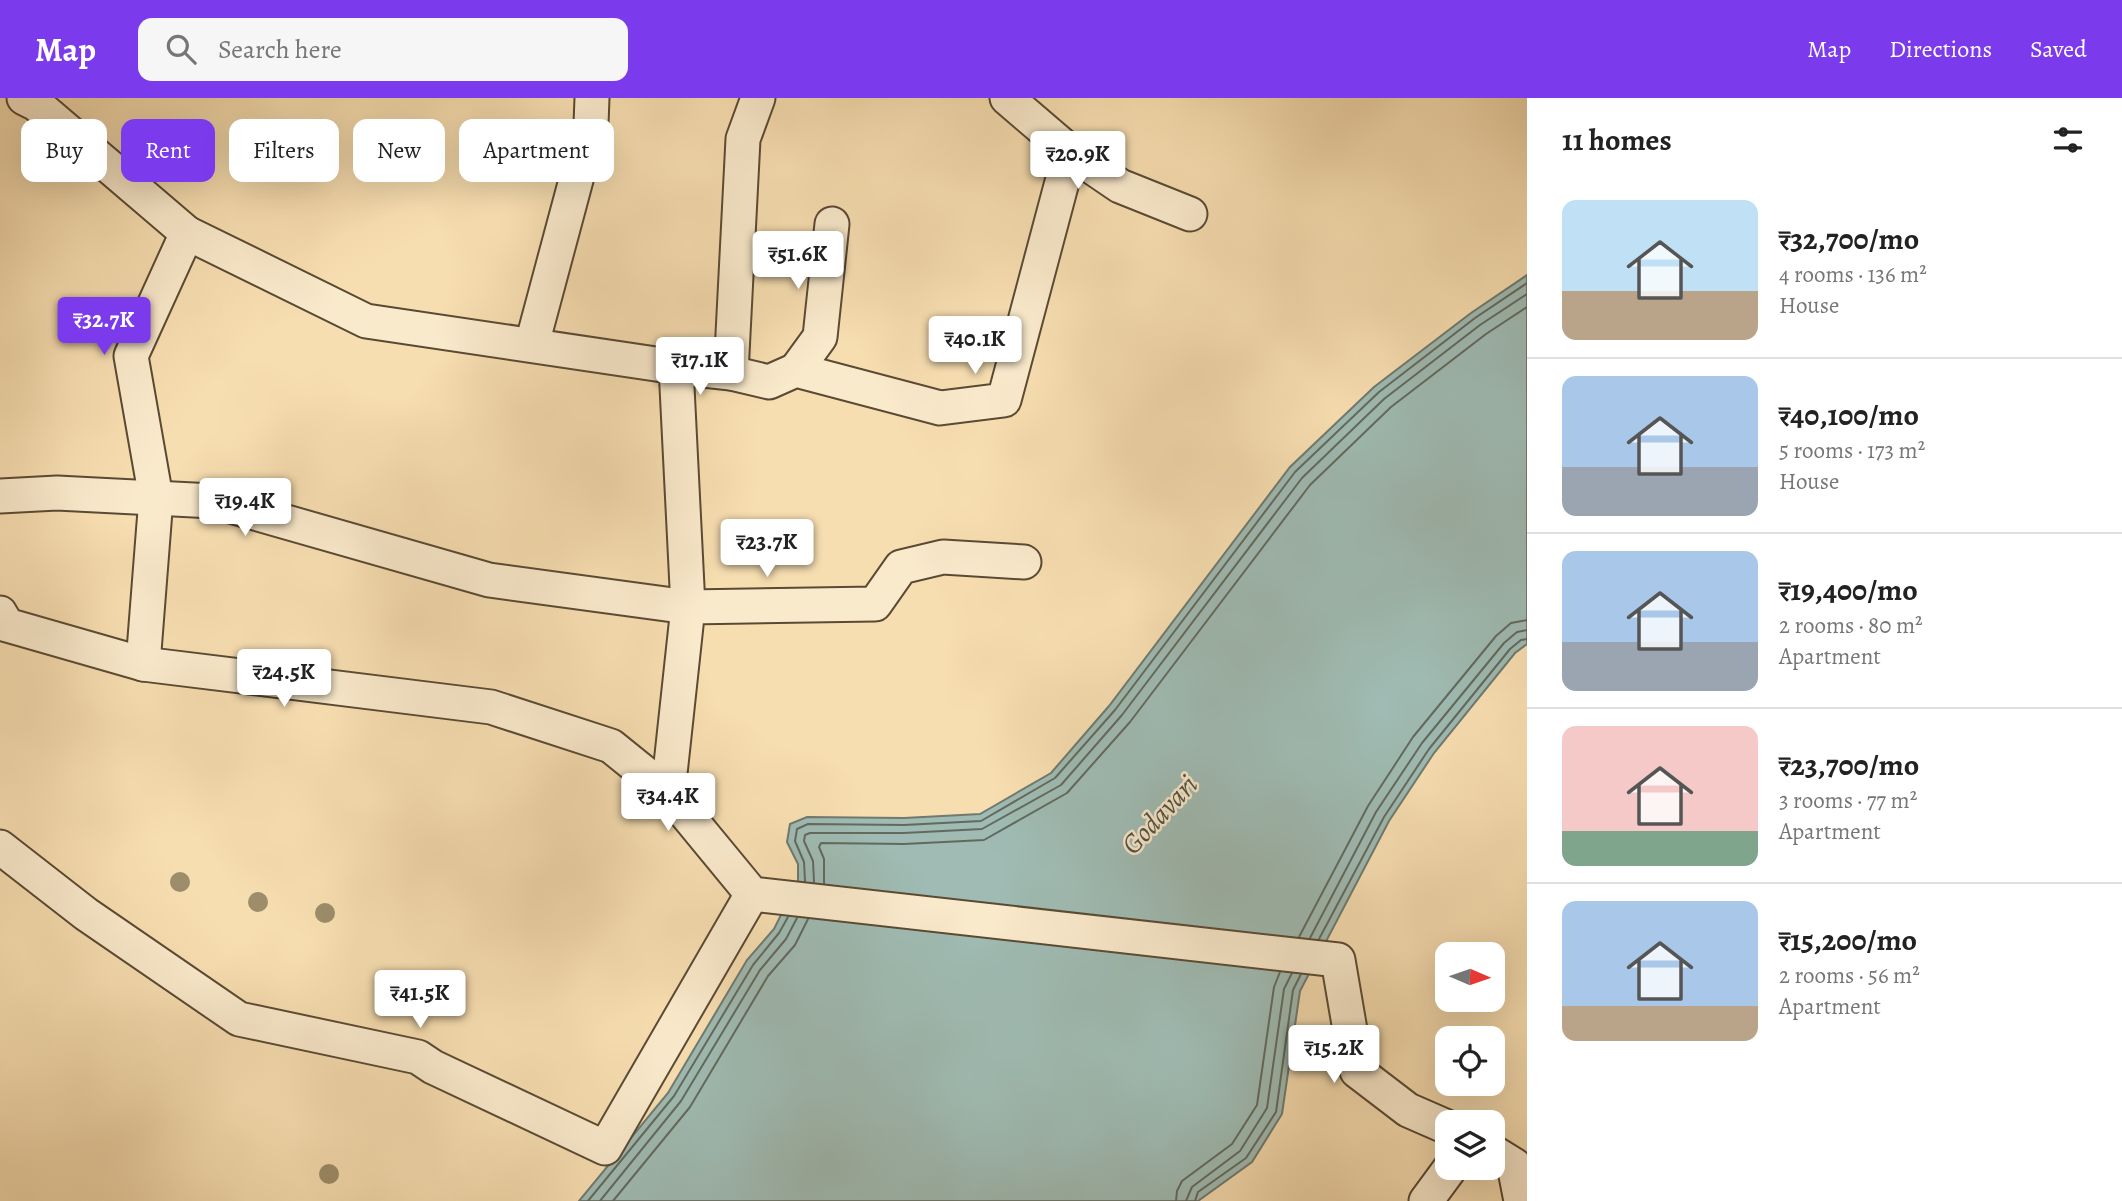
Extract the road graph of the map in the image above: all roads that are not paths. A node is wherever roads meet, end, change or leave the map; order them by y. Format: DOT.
graph roads {
  1 [pos="23,98"];
  2 [pos="592,98"];
  3 [pos="758,98"];
  4 [pos="1007,98"];
  5 [pos="1070,152"];
  6 [pos="1190,214"];
  7 [pos="832,224"];
  8 [pos="187,233"];
  9 [pos="532,344"];
  10 [pos="676,367"];
  11 [pos="796,370"];
  12 [pos="731,373"];
  13 [pos="0,496"];
  14 [pos="156,498"];
  15 [pos="1024,562"];
  16 [pos="688,607"];
  17 [pos="0,613"];
  18 [pos="143,664"];
  19 [pos="668,792"];
  20 [pos="0,847"];
  21 [pos="752,894"];
  22 [pos="1435,1122"];
  23 [pos="1511,1159"];
  24 [pos="1441,1180"];
  25 [pos="1426,1201"];
  26 [pos="1521,1201"];
  1 -- 8 [label="street"];
  2 -- 9 [label="street"];
  3 -- 12 [label="street"];
  4 -- 5 [label="street"];
  5 -- 6 [label="street"];
  5 -- 11 [label="street"];
  7 -- 11 [label="street"];
  8 -- 9 [label="street"];
  8 -- 14 [label="street"];
  9 -- 10 [label="street"];
  10 -- 12 [label="street"];
  10 -- 16 [label="street"];
  11 -- 12 [label="street"];
  13 -- 14 [label="street"];
  14 -- 16 [label="street"];
  14 -- 18 [label="street"];
  15 -- 16 [label="street"];
  16 -- 19 [label="street"];
  17 -- 18 [label="street"];
  18 -- 19 [label="street"];
  19 -- 21 [label="street"];
  20 -- 21 [label="street"];
  21 -- 22 [label="street"];
  23 -- 26 [label="street"];
  24 -- 25 [label="street"];
}
